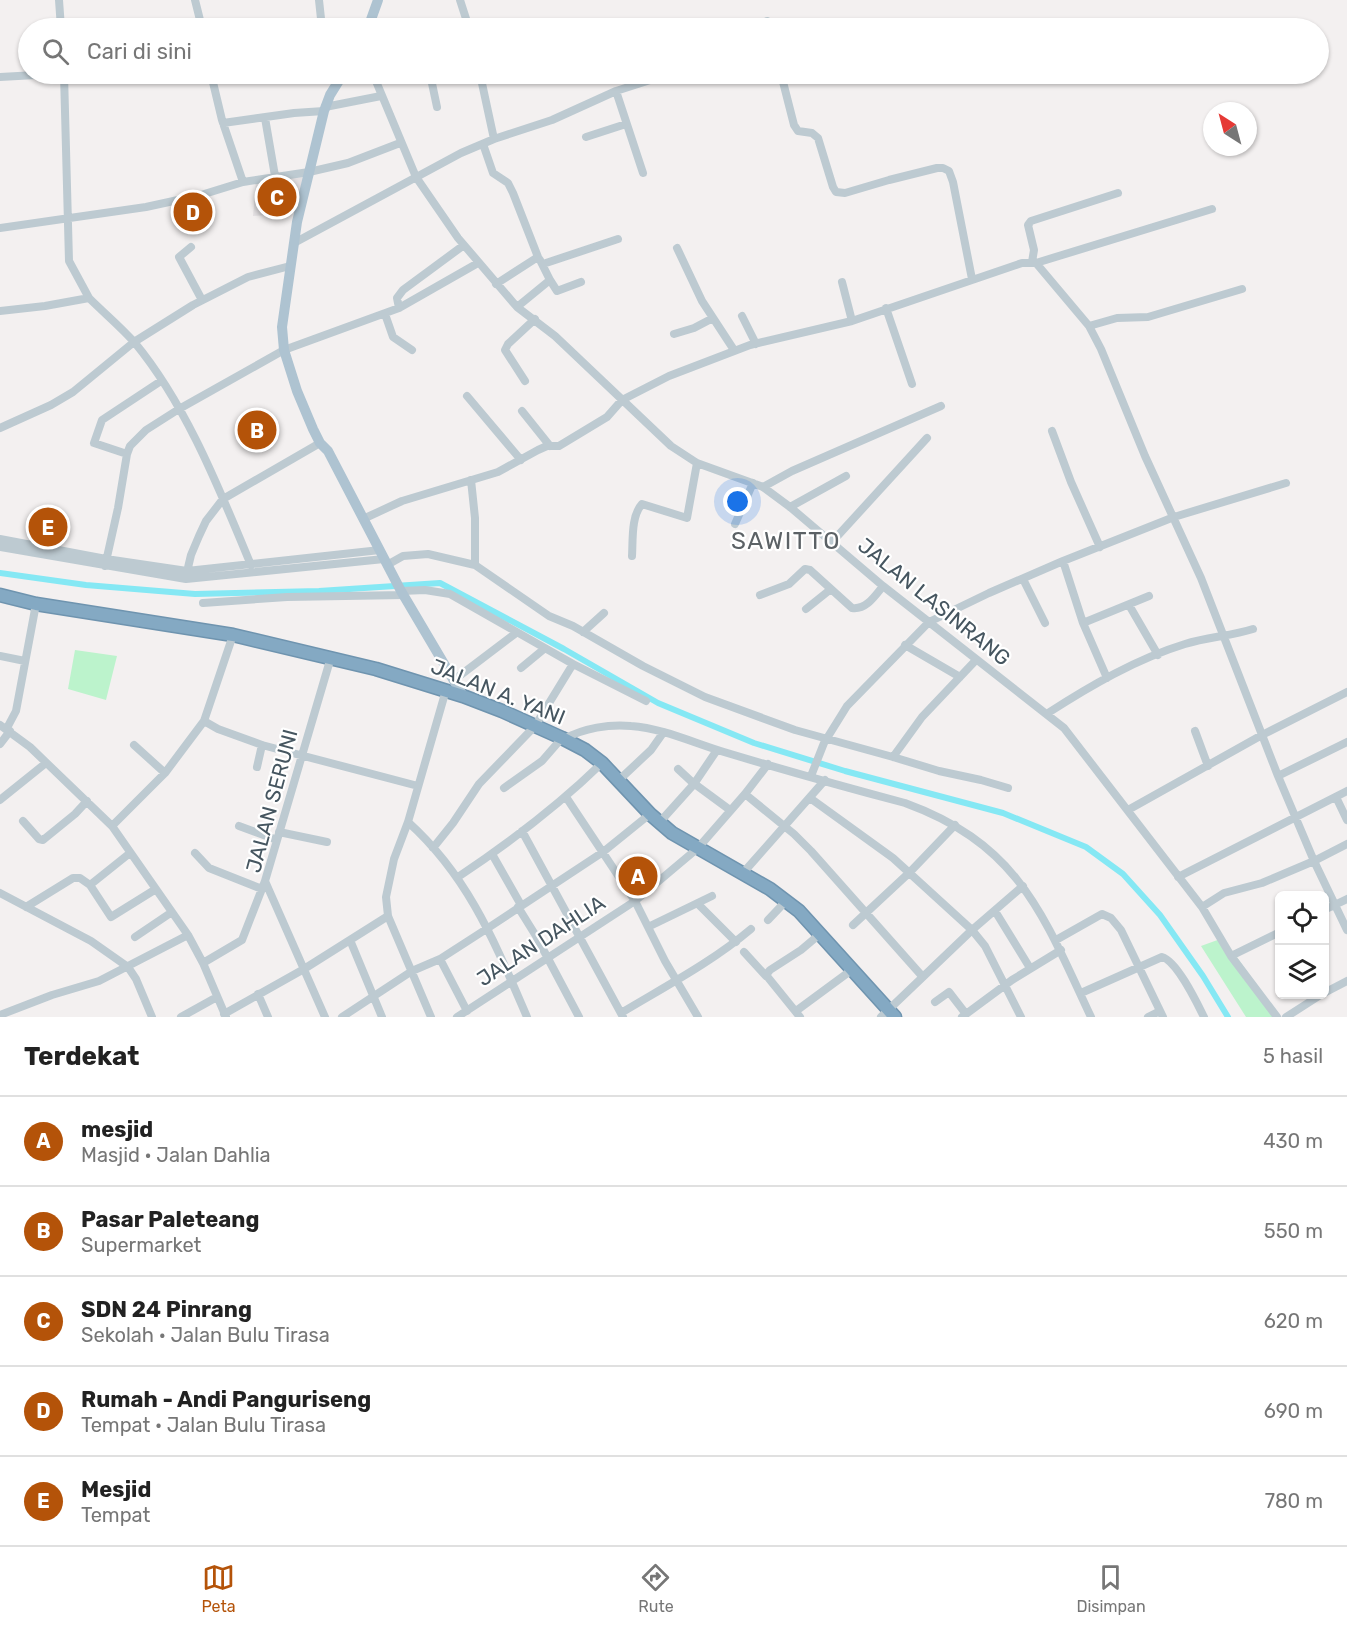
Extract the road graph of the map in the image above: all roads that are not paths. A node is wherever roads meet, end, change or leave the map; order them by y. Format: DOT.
graph roads {
  1 [pos="59,0"];
  2 [pos="195,0"];
  3 [pos="319,0"];
  4 [pos="378,0"];
  5 [pos="460,0"];
  6 [pos="60,18"];
  7 [pos="200,18"];
  8 [pos="321,18"];
  9 [pos="372,18"];
  10 [pos="466,18"];
  11 [pos="18,76"];
  12 [pos="0,77"];
  13 [pos="64,84"];
  14 [pos="213,84"];
  15 [pos="337,84"];
  16 [pos="377,84"];
  17 [pos="432,84"];
  18 [pos="482,84"];
  19 [pos="638,84"];
  20 [pos="784,84"];
  21 [pos="616,91"];
  22 [pos="381,96"];
  23 [pos="437,108"];
  24 [pos="325,109"];
  25 [pos="264,118"];
  26 [pos="223,123"];
  27 [pos="626,124"];
  28 [pos="586,137"];
  29 [pos="494,139"];
  30 [pos="400,143"];
  31 [pos="483,144"];
  32 [pos="309,172"];
  33 [pos="643,173"];
  34 [pos="275,176"];
  35 [pos="416,177"];
  36 [pos="243,183"];
  37 [pos="1118,193"];
  38 [pos="1212,209"];
  39 [pos="67,219"];
  40 [pos="0,228"];
  41 [pos="618,239"];
  42 [pos="294,243"];
  43 [pos="464,244"];
  44 [pos="191,247"];
  45 [pos="677,248"];
  46 [pos="541,260"];
  47 [pos="1034,262"];
  48 [pos="478,263"];
  49 [pos="290,266"];
  50 [pos="972,279"];
  51 [pos="550,280"];
  52 [pos="581,282"];
  53 [pos="842,282"];
  54 [pos="496,284"];
  55 [pos="1242,290"];
  56 [pos="89,298"];
  57 [pos="202,300"];
  58 [pos="517,307"];
  59 [pos="886,308"];
  60 [pos="399,309"];
  61 [pos="0,311"];
  62 [pos="385,314"];
  63 [pos="742,315"];
  64 [pos="713,318"];
  65 [pos="535,320"];
  66 [pos="852,321"];
  67 [pos="1089,326"];
  68 [pos="674,334"];
  69 [pos="134,342"];
  70 [pos="756,344"];
  71 [pos="284,350"];
  72 [pos="412,350"];
  73 [pos="735,350"];
  74 [pos="161,381"];
  75 [pos="525,381"];
  76 [pos="912,384"];
  77 [pos="467,396"];
  78 [pos="622,400"];
  79 [pos="941,406"];
  80 [pos="179,409"];
  81 [pos="522,411"];
  82 [pos="0,428"];
  83 [pos="1052,431"];
  84 [pos="927,438"];
  85 [pos="320,443"];
  86 [pos="550,446"];
  87 [pos="126,454"];
  88 [pos="521,460"];
  89 [pos="696,463"];
  90 [pos="846,476"];
  91 [pos="471,480"];
  92 [pos="753,483"];
  93 [pos="1286,483"];
  94 [pos="763,487"];
  95 [pos="223,498"];
  96 [pos="790,507"];
  97 [pos="1174,518"];
  98 [pos="363,519"];
  99 [pos="735,524"];
  100 [pos="0,539"];
  101 [pos="832,542"];
  102 [pos="0,547"];
  103 [pos="1100,547"];
  104 [pos="63,554"];
  105 [pos="632,556"];
  106 [pos="385,561"];
  107 [pos="1063,561"];
  108 [pos="105,563"];
  109 [pos="475,565"];
  110 [pos="251,566"];
  111 [pos="187,575"];
  112 [pos="1023,579"];
  113 [pos="883,586"];
  114 [pos="831,588"];
  115 [pos="402,592"];
  116 [pos="0,595"];
  117 [pos="760,595"];
  118 [pos="1149,596"];
  119 [pos="203,603"];
  120 [pos="36,604"];
  121 [pos="1129,605"];
  122 [pos="806,609"];
  123 [pos="604,613"];
  124 [pos="929,622"];
  125 [pos="1083,622"];
  126 [pos="1045,623"];
  127 [pos="1253,629"];
  128 [pos="583,632"];
  129 [pos="516,633"];
  130 [pos="233,635"];
  131 [pos="1223,635"];
  132 [pos="905,645"];
  133 [pos="544,649"];
  134 [pos="1158,655"];
  135 [pos="0,656"];
  136 [pos="331,657"];
  137 [pos="976,660"];
  138 [pos="25,661"];
  139 [pos="573,664"];
  140 [pos="521,668"];
  141 [pos="960,677"];
  142 [pos="1107,678"];
  143 [pos="450,685"];
  144 [pos="1347,692"];
  145 [pos="646,702"];
  146 [pos="1048,713"];
  147 [pos="204,721"];
  148 [pos="536,726"];
  149 [pos="6,728"];
  150 [pos="1195,732"];
  151 [pos="663,733"];
  152 [pos="1262,735"];
  153 [pos="563,738"];
  154 [pos="825,741"];
  155 [pos="1347,742"];
  156 [pos="0,744"];
  157 [pos="134,745"];
  158 [pos="262,745"];
  159 [pos="717,750"];
  160 [pos="302,754"];
  161 [pos="893,757"];
  162 [pos="46,763"];
  163 [pos="602,763"];
  164 [pos="768,764"];
  165 [pos="1208,766"];
  166 [pos="256,767"];
  167 [pos="678,769"];
  168 [pos="165,773"];
  169 [pos="812,773"];
  170 [pos="1278,776"];
  171 [pos="619,780"];
  172 [pos="825,780"];
  173 [pos="694,784"];
  174 [pos="418,786"];
  175 [pos="504,788"];
  176 [pos="1008,788"];
  177 [pos="1347,791"];
  178 [pos="745,794"];
  179 [pos="566,797"];
  180 [pos="1336,797"];
  181 [pos="810,798"];
  182 [pos="0,800"];
  183 [pos="87,801"];
  184 [pos="730,810"];
  185 [pos="1128,810"];
  186 [pos="1297,817"];
  187 [pos="654,819"];
  188 [pos="1347,820"];
  189 [pos="23,821"];
  190 [pos="408,822"];
  191 [pos="783,825"];
  192 [pos="955,825"];
  193 [pos="112,826"];
  194 [pos="239,826"];
  195 [pos="522,831"];
  196 [pos="278,836"];
  197 [pos="327,842"];
  198 [pos="1347,844"];
  199 [pos="433,848"];
  200 [pos="698,848"];
  201 [pos="603,852"];
  202 [pos="130,853"];
  203 [pos="195,853"];
  204 [pos="492,854"];
  205 [pos="1314,861"];
  206 [pos="910,872"];
  207 [pos="743,873"];
  208 [pos="458,877"];
  209 [pos="1178,877"];
  210 [pos="90,885"];
  211 [pos="264,885"];
  212 [pos="552,885"];
  213 [pos="1023,886"];
  214 [pos="156,889"];
  215 [pos="0,893"];
  216 [pos="712,896"];
  217 [pos="1347,899"];
  218 [pos="636,901"];
  219 [pos="786,901"];
  220 [pos="698,904"];
  221 [pos="1335,905"];
  222 [pos="520,906"];
  223 [pos="1202,907"];
  224 [pos="26,908"];
  225 [pos="1329,908"];
  226 [pos="995,911"];
  227 [pos="172,912"];
  228 [pos="866,913"];
  229 [pos="388,916"];
  230 [pos="768,920"];
  231 [pos="853,925"];
  232 [pos="648,927"];
  233 [pos="488,928"];
  234 [pos="751,928"];
  235 [pos="972,930"];
  236 [pos="1347,930"];
  237 [pos="820,934"];
  238 [pos="1275,934"];
  239 [pos="188,935"];
  240 [pos="135,937"];
  241 [pos="579,938"];
  242 [pos="350,940"];
  243 [pos="1056,940"];
  244 [pos="736,942"];
  245 [pos="1061,950"];
  246 [pos="744,952"];
  247 [pos="1231,956"];
  248 [pos="440,958"];
  249 [pos="547,958"];
  250 [pos="203,963"];
  251 [pos="128,967"];
  252 [pos="1139,967"];
  253 [pos="303,969"];
  254 [pos="853,969"];
  255 [pos="1030,969"];
  256 [pos="412,971"];
  257 [pos="766,976"];
  258 [pos="922,976"];
  259 [pos="512,980"];
  260 [pos="676,981"];
  261 [pos="1347,981"];
  262 [pos="1006,985"];
  263 [pos="1329,991"];
  264 [pos="1080,993"];
  265 [pos="258,994"];
  266 [pos="217,997"];
  267 [pos="374,998"];
  268 [pos="1315,999"];
  269 [pos="935,1002"];
  270 [pos="467,1011"];
  271 [pos="0,1014"];
  272 [pos="798,1014"];
  273 [pos="1161,1014"];
  274 [pos="622,1015"];
  275 [pos="889,1015"];
  276 [pos="225,1016"];
  277 [pos="964,1016"];
  278 [pos="1088,1016"];
  279 [pos="152,1017"];
  280 [pos="181,1017"];
  281 [pos="268,1017"];
  282 [pos="325,1017"];
  283 [pos="342,1017"];
  284 [pos="382,1017"];
  285 [pos="431,1017"];
  286 [pos="457,1017"];
  287 [pos="527,1017"];
  288 [pos="579,1017"];
  289 [pos="698,1017"];
  290 [pos="1021,1017"];
  291 [pos="1148,1017"];
  292 [pos="1204,1017"];
  293 [pos="1277,1017"];
  294 [pos="1286,1017"];
  1 -- 6 [label="street"];
  2 -- 7 [label="street"];
  3 -- 8 [label="street"];
  4 -- 9 [label="main road"];
  5 -- 10 [label="street"];
  11 -- 12 [label="street"];
  13 -- 39 [label="street"];
  14 -- 26 [label="street"];
  15 -- 24 [label="main road"];
  16 -- 22 [label="street, JALAN LASINRANG"];
  17 -- 23 [label="street"];
  18 -- 29 [label="street"];
  19 -- 21 [label="street"];
  20 -- 50 [label="street"];
  21 -- 27 [label="street"];
  21 -- 29 [label="street"];
  22 -- 24 [label="street"];
  22 -- 30 [label="street, JALAN LASINRANG"];
  24 -- 25 [label="street"];
  24 -- 32 [label="main road"];
  25 -- 26 [label="street"];
  25 -- 34 [label="street"];
  26 -- 36 [label="street"];
  27 -- 28 [label="street"];
  27 -- 33 [label="street"];
  29 -- 31 [label="street"];
  30 -- 32 [label="street"];
  30 -- 35 [label="street, JALAN LASINRANG"];
  31 -- 35 [label="street"];
  31 -- 46 [label="street"];
  32 -- 34 [label="street"];
  32 -- 42 [label="main road"];
  34 -- 36 [label="street"];
  35 -- 42 [label="street"];
  35 -- 43 [label="street, JALAN LASINRANG"];
  36 -- 39 [label="street"];
  37 -- 47 [label="street"];
  38 -- 47 [label="street"];
  39 -- 40 [label="street"];
  39 -- 56 [label="street"];
  41 -- 46 [label="street"];
  42 -- 49 [label="main road"];
  43 -- 48 [label="street, JALAN LASINRANG"];
  43 -- 60 [label="street"];
  44 -- 57 [label="street"];
  45 -- 64 [label="street"];
  46 -- 51 [label="street"];
  46 -- 54 [label="street"];
  47 -- 50 [label="street"];
  47 -- 67 [label="street"];
  48 -- 54 [label="street, JALAN LASINRANG"];
  48 -- 60 [label="street"];
  49 -- 57 [label="street"];
  49 -- 71 [label="main road"];
  50 -- 59 [label="street"];
  51 -- 52 [label="street"];
  51 -- 58 [label="street"];
  53 -- 66 [label="street"];
  54 -- 58 [label="street, JALAN LASINRANG"];
  55 -- 67 [label="street"];
  56 -- 61 [label="street"];
  56 -- 69 [label="street"];
  57 -- 69 [label="street"];
  58 -- 65 [label="street, JALAN LASINRANG"];
  59 -- 66 [label="street"];
  59 -- 76 [label="street"];
  60 -- 62 [label="street"];
  62 -- 71 [label="street"];
  62 -- 72 [label="street"];
  63 -- 70 [label="street"];
  64 -- 68 [label="street"];
  64 -- 73 [label="street"];
  65 -- 75 [label="street"];
  65 -- 78 [label="street, JALAN LASINRANG"];
  66 -- 70 [label="street"];
  67 -- 97 [label="street"];
  69 -- 74 [label="street"];
  69 -- 82 [label="street"];
  70 -- 73 [label="street"];
  71 -- 80 [label="street"];
  71 -- 85 [label="main road"];
  73 -- 78 [label="street"];
  74 -- 80 [label="street"];
  74 -- 87 [label="street"];
  77 -- 88 [label="street"];
  78 -- 86 [label="street"];
  78 -- 89 [label="street, JALAN LASINRANG"];
  79 -- 94 [label="street"];
  80 -- 87 [label="street"];
  80 -- 95 [label="street"];
  81 -- 86 [label="street"];
  83 -- 103 [label="street"];
  84 -- 101 [label="street"];
  85 -- 95 [label="street"];
  85 -- 98 [label="main road"];
  86 -- 88 [label="street"];
  87 -- 108 [label="street"];
  88 -- 91 [label="street"];
  89 -- 92 [label="street, JALAN LASINRANG"];
  89 -- 105 [label="street"];
  90 -- 96 [label="street"];
  91 -- 98 [label="street"];
  91 -- 109 [label="street"];
  92 -- 94 [label="street, JALAN LASINRANG"];
  92 -- 99 [label="street"];
  93 -- 97 [label="street"];
  94 -- 96 [label="street, JALAN LASINRANG"];
  95 -- 110 [label="street"];
  95 -- 111 [label="street"];
  96 -- 101 [label="street, JALAN LASINRANG"];
  97 -- 103 [label="street"];
  97 -- 131 [label="street"];
  98 -- 106 [label="main road"];
  100 -- 104 [label="street"];
  101 -- 113 [label="street, JALAN LASINRANG"];
  102 -- 104 [label="street"];
  103 -- 107 [label="street"];
  104 -- 108 [label="street"];
  106 -- 109 [label="street"];
  106 -- 110 [label="street"];
  106 -- 111 [label="street"];
  106 -- 115 [label="main road"];
  107 -- 112 [label="street"];
  107 -- 125 [label="street"];
  108 -- 111 [label="street"];
  109 -- 128 [label="street"];
  110 -- 111 [label="street"];
  112 -- 124 [label="street"];
  112 -- 126 [label="street"];
  113 -- 114 [label="street"];
  113 -- 124 [label="street, JALAN LASINRANG"];
  114 -- 117 [label="street"];
  114 -- 122 [label="street"];
  115 -- 119 [label="street"];
  115 -- 129 [label="street"];
  115 -- 143 [label="main road"];
  116 -- 120 [label="highway, JALAN A. YANI"];
  118 -- 121 [label="street"];
  120 -- 130 [label="highway, JALAN A. YANI"];
  120 -- 138 [label="street"];
  121 -- 125 [label="street"];
  121 -- 134 [label="street"];
  123 -- 128 [label="street"];
  124 -- 132 [label="street"];
  124 -- 137 [label="street, JALAN LASINRANG"];
  125 -- 142 [label="street"];
  127 -- 131 [label="street"];
  128 -- 154 [label="street"];
  129 -- 133 [label="street"];
  129 -- 143 [label="street"];
  130 -- 136 [label="highway, JALAN A. YANI"];
  130 -- 147 [label="street"];
  131 -- 134 [label="street"];
  131 -- 152 [label="street"];
  132 -- 141 [label="street"];
  132 -- 154 [label="street"];
  133 -- 139 [label="street"];
  133 -- 140 [label="street"];
  134 -- 142 [label="street"];
  135 -- 138 [label="street"];
  136 -- 143 [label="highway, JALAN A. YANI"];
  136 -- 160 [label="street, JALAN SERUNI"];
  137 -- 141 [label="street"];
  137 -- 146 [label="street, JALAN LASINRANG"];
  138 -- 149 [label="street"];
  139 -- 145 [label="street"];
  139 -- 148 [label="street"];
  141 -- 161 [label="street"];
  142 -- 146 [label="street"];
  143 -- 148 [label="highway, JALAN A. YANI"];
  143 -- 174 [label="street"];
  144 -- 152 [label="street"];
  146 -- 185 [label="street, JALAN LASINRANG"];
  147 -- 158 [label="street"];
  147 -- 168 [label="street"];
  148 -- 153 [label="highway, JALAN A. YANI"];
  148 -- 199 [label="street"];
  149 -- 156 [label="street"];
  149 -- 162 [label="street"];
  150 -- 165 [label="street"];
  151 -- 153 [label="street"];
  151 -- 159 [label="street"];
  151 -- 171 [label="street"];
  152 -- 165 [label="street"];
  152 -- 170 [label="street"];
  153 -- 163 [label="highway, JALAN A. YANI"];
  153 -- 175 [label="street"];
  154 -- 161 [label="street"];
  154 -- 169 [label="street"];
  155 -- 170 [label="street"];
  157 -- 168 [label="street"];
  158 -- 160 [label="street"];
  158 -- 166 [label="street"];
  159 -- 164 [label="street"];
  159 -- 173 [label="street"];
  160 -- 174 [label="street"];
  160 -- 196 [label="street, JALAN SERUNI"];
  161 -- 176 [label="street"];
  162 -- 182 [label="street"];
  162 -- 183 [label="street"];
  163 -- 171 [label="highway, JALAN A. YANI"];
  163 -- 179 [label="street"];
  164 -- 169 [label="street"];
  164 -- 178 [label="street, JALAN DAHLIA"];
  165 -- 185 [label="street"];
  167 -- 173 [label="street"];
  168 -- 193 [label="street"];
  169 -- 172 [label="street"];
  170 -- 186 [label="street"];
  171 -- 187 [label="highway, JALAN A. YANI"];
  172 -- 181 [label="street"];
  172 -- 192 [label="street"];
  173 -- 184 [label="street"];
  173 -- 187 [label="street"];
  174 -- 190 [label="street"];
  177 -- 180 [label="street"];
  178 -- 184 [label="street, JALAN DAHLIA"];
  178 -- 191 [label="street"];
  179 -- 195 [label="street"];
  179 -- 201 [label="street"];
  180 -- 186 [label="street"];
  180 -- 188 [label="street"];
  181 -- 191 [label="street"];
  181 -- 206 [label="street"];
  183 -- 189 [label="street"];
  183 -- 193 [label="street"];
  184 -- 200 [label="street, JALAN DAHLIA"];
  185 -- 209 [label="street, JALAN LASINRANG"];
  186 -- 205 [label="street"];
  186 -- 209 [label="street"];
  187 -- 200 [label="highway, JALAN A. YANI"];
  187 -- 201 [label="street"];
  190 -- 199 [label="street"];
  190 -- 229 [label="street"];
  191 -- 207 [label="street"];
  191 -- 228 [label="street"];
  192 -- 206 [label="street"];
  192 -- 213 [label="street"];
  193 -- 202 [label="street"];
  194 -- 196 [label="street"];
  195 -- 204 [label="street"];
  195 -- 212 [label="street"];
  196 -- 197 [label="street"];
  196 -- 211 [label="street, JALAN SERUNI"];
  198 -- 205 [label="street"];
  199 -- 208 [label="street"];
  200 -- 207 [label="highway, JALAN A. YANI"];
  200 -- 218 [label="street, JALAN DAHLIA"];
  201 -- 212 [label="street"];
  201 -- 218 [label="street"];
  202 -- 210 [label="street"];
  202 -- 214 [label="street"];
  203 -- 211 [label="street"];
  204 -- 208 [label="street"];
  204 -- 222 [label="street"];
  205 -- 221 [label="street"];
  205 -- 223 [label="street"];
  206 -- 228 [label="street"];
  206 -- 235 [label="street"];
  207 -- 219 [label="highway, JALAN A. YANI"];
  208 -- 233 [label="street"];
  209 -- 223 [label="street, JALAN LASINRANG"];
  210 -- 214 [label="street"];
  210 -- 224 [label="street"];
  211 -- 250 [label="street"];
  211 -- 253 [label="street, JALAN SERUNI"];
  212 -- 222 [label="street"];
  212 -- 241 [label="street"];
  213 -- 226 [label="street"];
  213 -- 243 [label="street"];
  214 -- 227 [label="street"];
  215 -- 224 [label="street"];
  216 -- 220 [label="street"];
  217 -- 221 [label="street"];
  218 -- 232 [label="street"];
  218 -- 241 [label="street, JALAN DAHLIA"];
  219 -- 230 [label="street"];
  219 -- 237 [label="highway, JALAN A. YANI"];
  220 -- 232 [label="street"];
  220 -- 244 [label="street"];
  221 -- 225 [label="street"];
  221 -- 236 [label="street"];
  222 -- 233 [label="street"];
  222 -- 249 [label="street"];
  223 -- 247 [label="street, JALAN LASINRANG"];
  224 -- 251 [label="street"];
  226 -- 235 [label="street"];
  226 -- 255 [label="street"];
  227 -- 239 [label="street"];
  227 -- 240 [label="street"];
  228 -- 231 [label="street"];
  228 -- 258 [label="street"];
  229 -- 242 [label="street"];
  229 -- 256 [label="street"];
  232 -- 260 [label="street"];
  233 -- 248 [label="street"];
  233 -- 259 [label="street"];
  234 -- 244 [label="street"];
  235 -- 258 [label="street"];
  235 -- 262 [label="street"];
  237 -- 254 [label="highway, JALAN A. YANI"];
  237 -- 257 [label="street"];
  238 -- 247 [label="street"];
  239 -- 250 [label="street"];
  239 -- 251 [label="street"];
  241 -- 249 [label="street, JALAN DAHLIA"];
  241 -- 274 [label="street"];
  242 -- 253 [label="street"];
  242 -- 267 [label="street"];
  243 -- 245 [label="street"];
  243 -- 252 [label="street"];
  244 -- 260 [label="street"];
  245 -- 255 [label="street"];
  245 -- 264 [label="street"];
  246 -- 257 [label="street"];
  247 -- 293 [label="street, JALAN LASINRANG"];
  248 -- 256 [label="street"];
  248 -- 270 [label="street"];
  249 -- 259 [label="street, JALAN DAHLIA"];
  249 -- 288 [label="street"];
  250 -- 266 [label="street"];
  251 -- 271 [label="street"];
  251 -- 279 [label="street"];
  252 -- 264 [label="street"];
  252 -- 273 [label="street"];
  252 -- 292 [label="street"];
  253 -- 265 [label="street"];
  253 -- 282 [label="street, JALAN SERUNI"];
  254 -- 272 [label="street"];
  254 -- 275 [label="highway, JALAN A. YANI"];
  255 -- 262 [label="street"];
  256 -- 267 [label="street"];
  256 -- 285 [label="street"];
  257 -- 272 [label="street"];
  258 -- 275 [label="street"];
  259 -- 270 [label="street, JALAN DAHLIA"];
  259 -- 287 [label="street"];
  260 -- 274 [label="street"];
  260 -- 289 [label="street"];
  261 -- 263 [label="street"];
  262 -- 277 [label="street"];
  262 -- 290 [label="street"];
  264 -- 278 [label="street"];
  265 -- 276 [label="street"];
  265 -- 281 [label="street"];
  266 -- 276 [label="street"];
  266 -- 280 [label="street"];
  267 -- 283 [label="street"];
  267 -- 284 [label="street"];
  268 -- 294 [label="street"];
  269 -- 277 [label="street"];
  270 -- 286 [label="street, JALAN DAHLIA"];
  273 -- 291 [label="street"];
}
